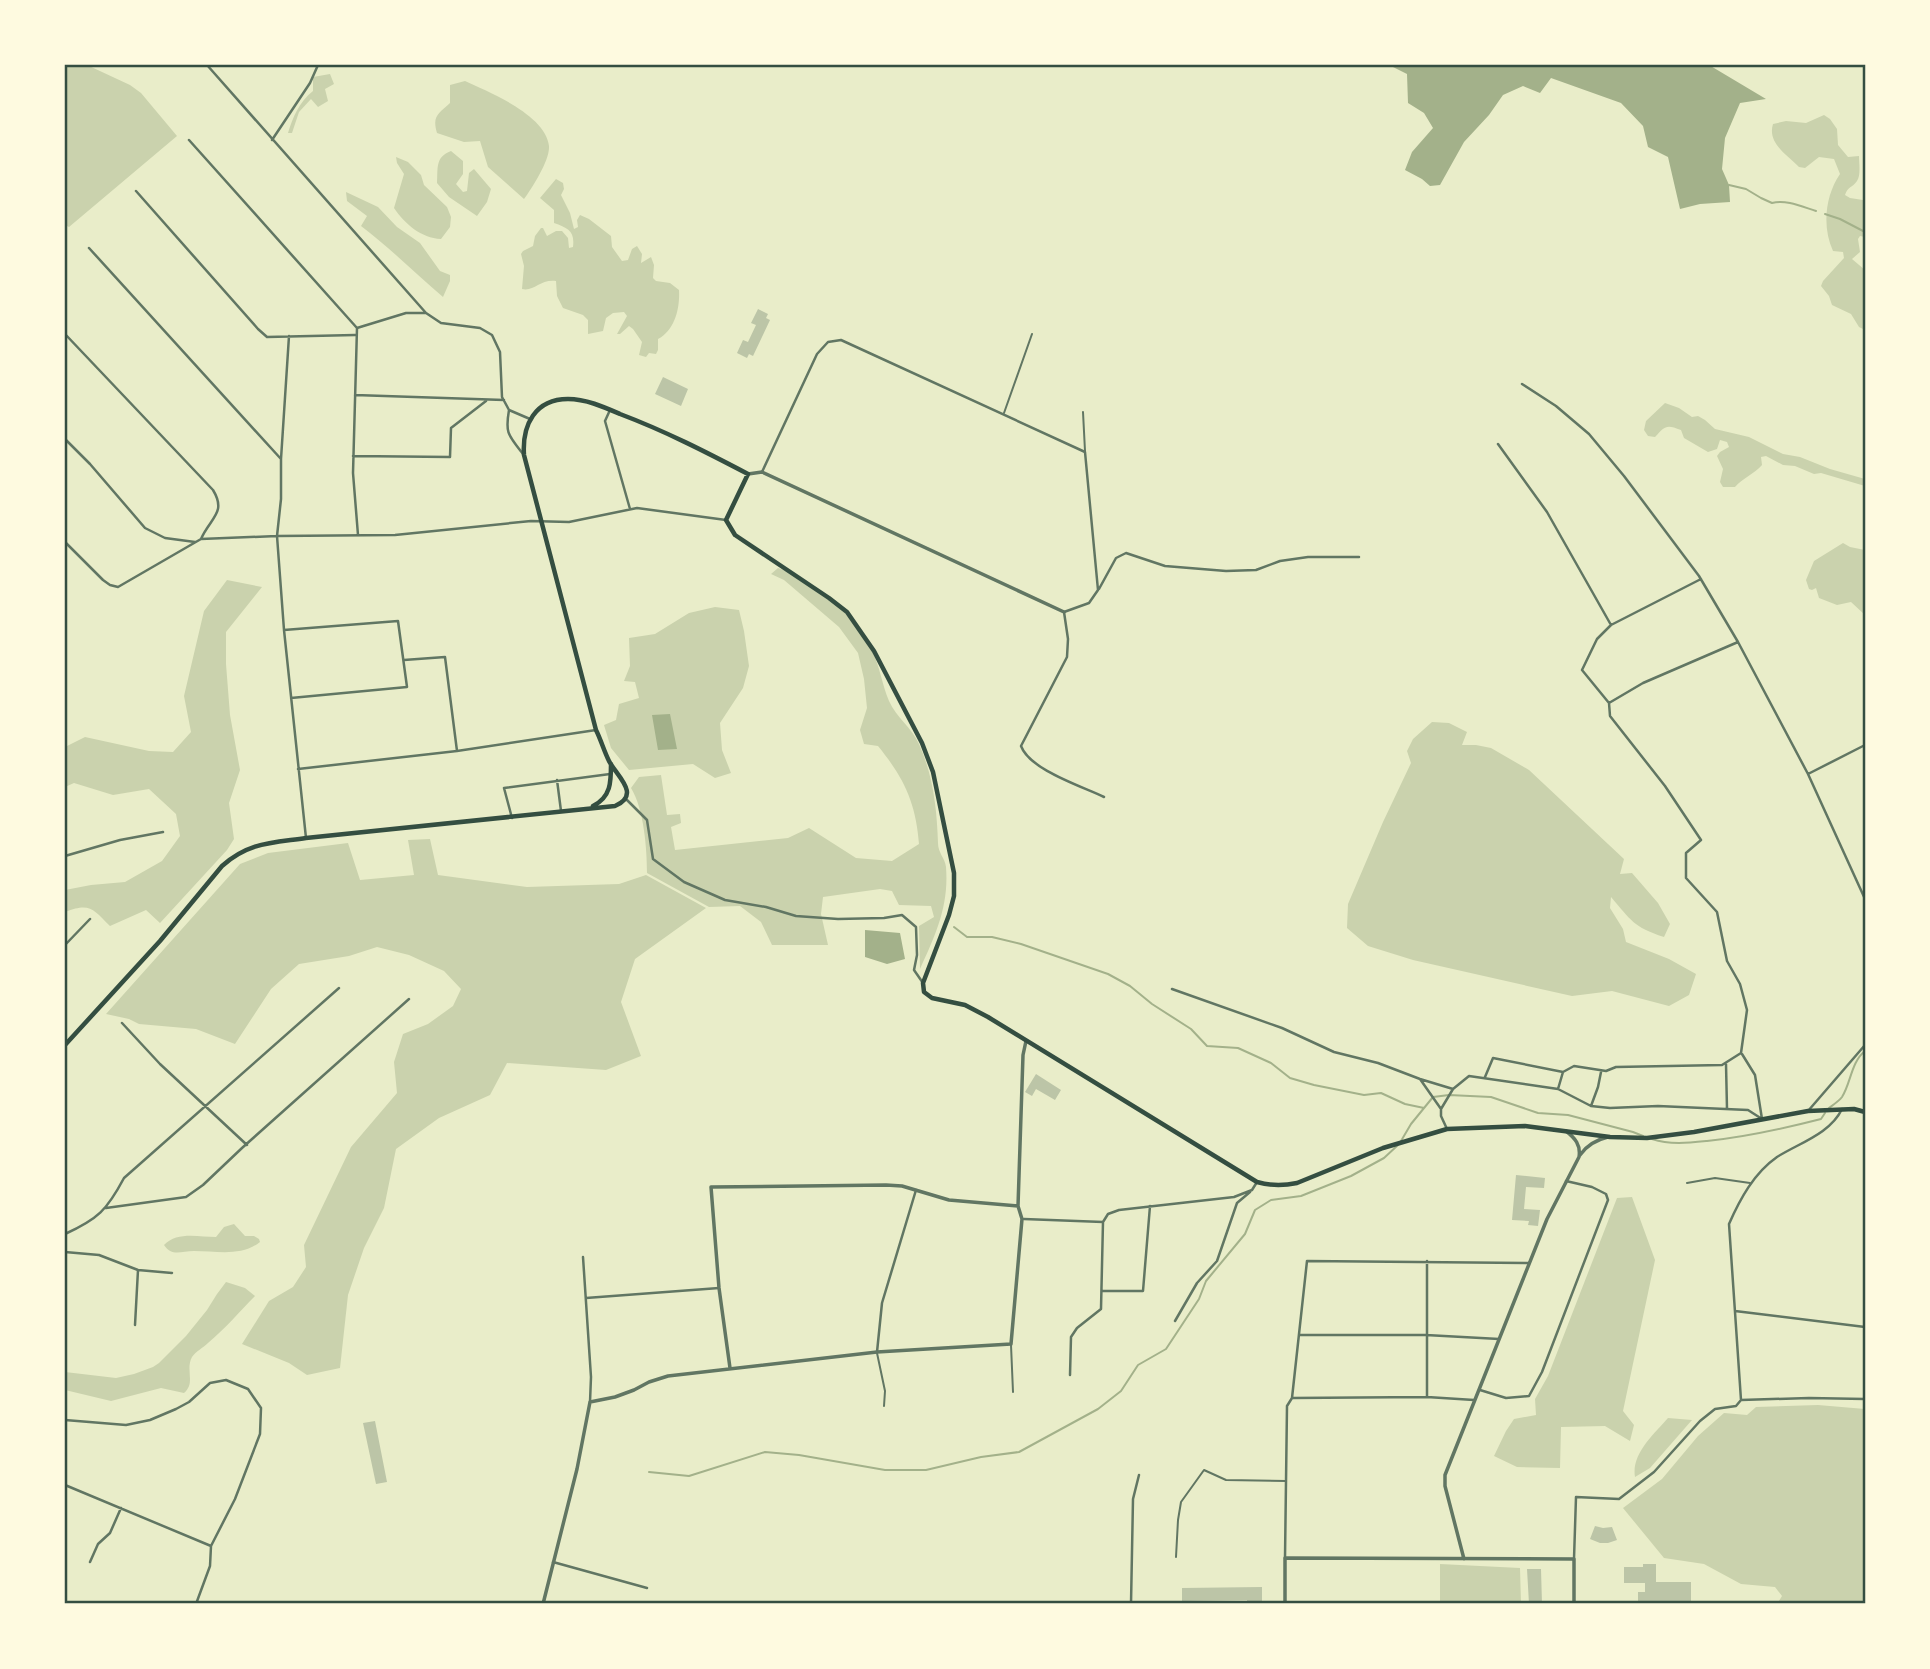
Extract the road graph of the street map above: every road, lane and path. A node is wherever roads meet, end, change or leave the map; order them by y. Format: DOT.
graph roads {
  1 [pos="206,65"];
  2 [pos="318,65"];
  3 [pos="190,140"];
  4 [pos="272,140"];
  5 [pos="136,191"];
  6 [pos="89,248"];
  7 [pos="426,313"];
  8 [pos="357,328"];
  9 [pos="65,334"];
  10 [pos="1032,334"];
  11 [pos="356,335"];
  12 [pos="289,337"];
  13 [pos="1522,384"];
  14 [pos="355,395"];
  15 [pos="504,400"];
  16 [pos="486,401"];
  17 [pos="509,410"];
  18 [pos="610,410"];
  19 [pos="1083,412"];
  20 [pos="1004,414"];
  21 [pos="530,419"];
  22 [pos="65,439"];
  23 [pos="1498,444"];
  24 [pos="1086,452"];
  25 [pos="524,455"];
  26 [pos="352,456"];
  27 [pos="281,459"];
  28 [pos="762,472"];
  29 [pos="748,474"];
  30 [pos="630,509"];
  31 [pos="726,520"];
  32 [pos="541,522"];
  33 [pos="358,535"];
  34 [pos="278,536"];
  35 [pos="201,539"];
  36 [pos="65,542"];
  37 [pos="195,542"];
  38 [pos="1359,557"];
  39 [pos="1701,579"];
  40 [pos="1098,590"];
  41 [pos="1064,612"];
  42 [pos="1611,625"];
  43 [pos="284,630"];
  44 [pos="1738,642"];
  45 [pos="404,660"];
  46 [pos="291,698"];
  47 [pos="1609,703"];
  48 [pos="596,730"];
  49 [pos="1865,745"];
  50 [pos="457,751"];
  51 [pos="611,764"];
  52 [pos="298,769"];
  53 [pos="611,774"];
  54 [pos="1808,774"];
  55 [pos="620,775"];
  56 [pos="557,780"];
  57 [pos="1104,797"];
  58 [pos="604,798"];
  59 [pos="625,799"];
  60 [pos="609,806"];
  61 [pos="589,808"];
  62 [pos="561,811"];
  63 [pos="512,818"];
  64 [pos="163,832"];
  65 [pos="306,838"];
  66 [pos="65,856"];
  67 [pos="1863,890"];
  68 [pos="1865,899"];
  69 [pos="90,919"];
  70 [pos="65,945"];
  71 [pos="923,983"];
  72 [pos="339,988"];
  73 [pos="1172,989"];
  74 [pos="409,999"];
  75 [pos="122,1023"];
  76 [pos="1026,1041"];
  77 [pos="65,1045"];
  78 [pos="1865,1045"];
  79 [pos="1741,1053"];
  80 [pos="1726,1063"];
  81 [pos="1601,1071"];
  82 [pos="1563,1072"];
  83 [pos="1485,1077"];
  84 [pos="1420,1079"];
  85 [pos="1453,1089"];
  86 [pos="1558,1089"];
  87 [pos="205,1106"];
  88 [pos="1591,1106"];
  89 [pos="1441,1109"];
  90 [pos="1727,1109"];
  91 [pos="1842,1109"];
  92 [pos="1808,1111"];
  93 [pos="1865,1111"];
  94 [pos="1762,1119"];
  95 [pos="1447,1129"];
  96 [pos="1564,1130"];
  97 [pos="1610,1137"];
  98 [pos="247,1145"];
  99 [pos="1579,1157"];
  100 [pos="1257,1181"];
  101 [pos="1566,1181"];
  102 [pos="1687,1183"];
  103 [pos="1751,1183"];
  104 [pos="916,1189"];
  105 [pos="1252,1190"];
  106 [pos="1018,1206"];
  107 [pos="1150,1206"];
  108 [pos="106,1208"];
  109 [pos="1022,1219"];
  110 [pos="1102,1222"];
  111 [pos="65,1234"];
  112 [pos="65,1252"];
  113 [pos="583,1257"];
  114 [pos="1427,1261"];
  115 [pos="1529,1263"];
  116 [pos="138,1270"];
  117 [pos="172,1273"];
  118 [pos="719,1288"];
  119 [pos="1101,1291"];
  120 [pos="586,1298"];
  121 [pos="1735,1311"];
  122 [pos="1175,1321"];
  123 [pos="135,1325"];
  124 [pos="1865,1327"];
  125 [pos="1299,1335"];
  126 [pos="1426,1335"];
  127 [pos="1499,1339"];
  128 [pos="1010,1344"];
  129 [pos="877,1352"];
  130 [pos="730,1368"];
  131 [pos="1070,1375"];
  132 [pos="1480,1390"];
  133 [pos="1013,1392"];
  134 [pos="1427,1397"];
  135 [pos="1292,1398"];
  136 [pos="1865,1399"];
  137 [pos="1476,1400"];
  138 [pos="1741,1400"];
  139 [pos="590,1402"];
  140 [pos="884,1406"];
  141 [pos="65,1420"];
  142 [pos="1139,1475"];
  143 [pos="1287,1481"];
  144 [pos="65,1485"];
  145 [pos="121,1508"];
  146 [pos="211,1546"];
  147 [pos="1176,1558"];
  148 [pos="1285,1558"];
  149 [pos="1464,1559"];
  150 [pos="1574,1559"];
  151 [pos="90,1562"];
  152 [pos="553,1562"];
  153 [pos="647,1588"];
  154 [pos="195,1604"];
  155 [pos="543,1604"];
  156 [pos="1131,1604"];
  157 [pos="1285,1604"];
  158 [pos="1574,1604"];
  1 -- 4 [label="street"];
  2 -- 4 [label="street"];
  3 -- 8 [label="street"];
  4 -- 7 [label="street"];
  5 -- 12 [label="street"];
  6 -- 27 [label="street"];
  7 -- 8 [label="street"];
  7 -- 15 [label="street"];
  8 -- 11 [label="street"];
  9 -- 35 [label="street"];
  10 -- 20 [label="lane"];
  11 -- 12 [label="street"];
  11 -- 14 [label="street"];
  12 -- 27 [label="street"];
  13 -- 39 [label="street"];
  14 -- 16 [label="street"];
  14 -- 26 [label="street"];
  15 -- 16 [label="street"];
  15 -- 17 [label="street"];
  16 -- 26 [label="street"];
  17 -- 21 [label="street"];
  17 -- 25 [label="street"];
  18 -- 21 [label="main road"];
  18 -- 29 [label="main road"];
  18 -- 30 [label="street"];
  19 -- 24 [label="lane"];
  20 -- 24 [label="street"];
  20 -- 28 [label="street"];
  21 -- 25 [label="main road"];
  22 -- 37 [label="street"];
  23 -- 42 [label="street"];
  24 -- 40 [label="street"];
  25 -- 32 [label="main road"];
  26 -- 33 [label="street"];
  27 -- 34 [label="street"];
  28 -- 29 [label="street"];
  28 -- 41 [label="street"];
  29 -- 31 [label="main road"];
  30 -- 31 [label="street"];
  30 -- 32 [label="street"];
  31 -- 71 [label="main road"];
  32 -- 33 [label="street"];
  32 -- 48 [label="main road"];
  33 -- 34 [label="street"];
  34 -- 35 [label="street"];
  34 -- 43 [label="street"];
  35 -- 37 [label="street"];
  36 -- 37 [label="street"];
  38 -- 40 [label="street"];
  39 -- 42 [label="street"];
  39 -- 44 [label="street"];
  40 -- 41 [label="street"];
  41 -- 57 [label="street"];
  42 -- 47 [label="street"];
  43 -- 45 [label="street"];
  43 -- 46 [label="street"];
  44 -- 47 [label="street"];
  44 -- 54 [label="street"];
  45 -- 46 [label="street"];
  45 -- 50 [label="street"];
  46 -- 52 [label="street"];
  47 -- 79 [label="street"];
  48 -- 50 [label="street"];
  48 -- 51 [label="main road"];
  49 -- 54 [label="street"];
  50 -- 52 [label="street"];
  51 -- 53 [label="main road"];
  51 -- 55 [label="main road"];
  52 -- 65 [label="street"];
  53 -- 55 [label="main road"];
  53 -- 56 [label="street"];
  53 -- 58 [label="main road"];
  54 -- 67 [label="street"];
  55 -- 59 [label="main road"];
  56 -- 62 [label="street"];
  56 -- 63 [label="street"];
  58 -- 60 [label="main road"];
  58 -- 61 [label="main road"];
  59 -- 60 [label="main road"];
  59 -- 71 [label="street"];
  60 -- 61 [label="main road"];
  61 -- 62 [label="main road"];
  62 -- 63 [label="main road"];
  63 -- 65 [label="main road"];
  64 -- 66 [label="street"];
  65 -- 77 [label="main road"];
  67 -- 68 [label="street"];
  69 -- 70 [label="street"];
  71 -- 76 [label="main road"];
  72 -- 87 [label="street"];
  73 -- 84 [label="street"];
  74 -- 98 [label="street"];
  75 -- 87 [label="street"];
  76 -- 100 [label="main road"];
  76 -- 106 [label="street"];
  78 -- 92 [label="street"];
  79 -- 80 [label="street"];
  79 -- 94 [label="street"];
  80 -- 81 [label="street"];
  80 -- 90 [label="street"];
  81 -- 82 [label="street"];
  81 -- 88 [label="street"];
  82 -- 83 [label="street"];
  82 -- 86 [label="street"];
  83 -- 85 [label="street"];
  83 -- 86 [label="street"];
  84 -- 85 [label="street"];
  84 -- 89 [label="street"];
  85 -- 89 [label="street"];
  86 -- 88 [label="street"];
  87 -- 98 [label="street"];
  87 -- 108 [label="street"];
  88 -- 90 [label="street"];
  89 -- 95 [label="street"];
  90 -- 94 [label="street"];
  91 -- 92 [label="main road"];
  91 -- 93 [label="main road"];
  91 -- 103 [label="street"];
  92 -- 94 [label="main road"];
  94 -- 97 [label="main road"];
  95 -- 96 [label="main road"];
  95 -- 100 [label="main road"];
  96 -- 97 [label="main road"];
  96 -- 99 [label="street"];
  97 -- 99 [label="street"];
  98 -- 108 [label="street"];
  99 -- 101 [label="street"];
  100 -- 105 [label="street"];
  101 -- 115 [label="street"];
  101 -- 132 [label="street"];
  102 -- 103 [label="lane"];
  103 -- 121 [label="street"];
  104 -- 106 [label="street"];
  104 -- 118 [label="street"];
  104 -- 129 [label="street"];
  105 -- 107 [label="street"];
  105 -- 122 [label="street"];
  106 -- 109 [label="street"];
  107 -- 110 [label="street"];
  107 -- 119 [label="street"];
  108 -- 111 [label="street"];
  109 -- 110 [label="street"];
  109 -- 128 [label="street"];
  110 -- 119 [label="street"];
  112 -- 116 [label="street"];
  113 -- 120 [label="street"];
  114 -- 115 [label="street"];
  114 -- 125 [label="street"];
  114 -- 126 [label="street"];
  115 -- 127 [label="street"];
  116 -- 117 [label="street"];
  116 -- 123 [label="street"];
  118 -- 120 [label="street"];
  118 -- 130 [label="street"];
  119 -- 131 [label="street"];
  120 -- 139 [label="street"];
  121 -- 124 [label="street"];
  121 -- 138 [label="street"];
  125 -- 126 [label="street"];
  125 -- 135 [label="street"];
  126 -- 127 [label="street"];
  126 -- 134 [label="street"];
  127 -- 132 [label="street"];
  128 -- 129 [label="street"];
  128 -- 133 [label="lane"];
  129 -- 130 [label="street"];
  129 -- 140 [label="lane"];
  130 -- 139 [label="street"];
  132 -- 137 [label="street"];
  134 -- 135 [label="street"];
  134 -- 137 [label="street"];
  135 -- 143 [label="street"];
  136 -- 138 [label="street"];
  137 -- 149 [label="street"];
  138 -- 150 [label="street"];
  139 -- 152 [label="street"];
  141 -- 146 [label="street"];
  142 -- 156 [label="street"];
  143 -- 147 [label="lane"];
  143 -- 148 [label="street"];
  144 -- 145 [label="street"];
  145 -- 146 [label="street"];
  145 -- 151 [label="street"];
  146 -- 154 [label="street"];
  148 -- 149 [label="street"];
  148 -- 157 [label="street"];
  149 -- 150 [label="street"];
  150 -- 158 [label="street"];
  152 -- 153 [label="street"];
  152 -- 155 [label="street"];
}
